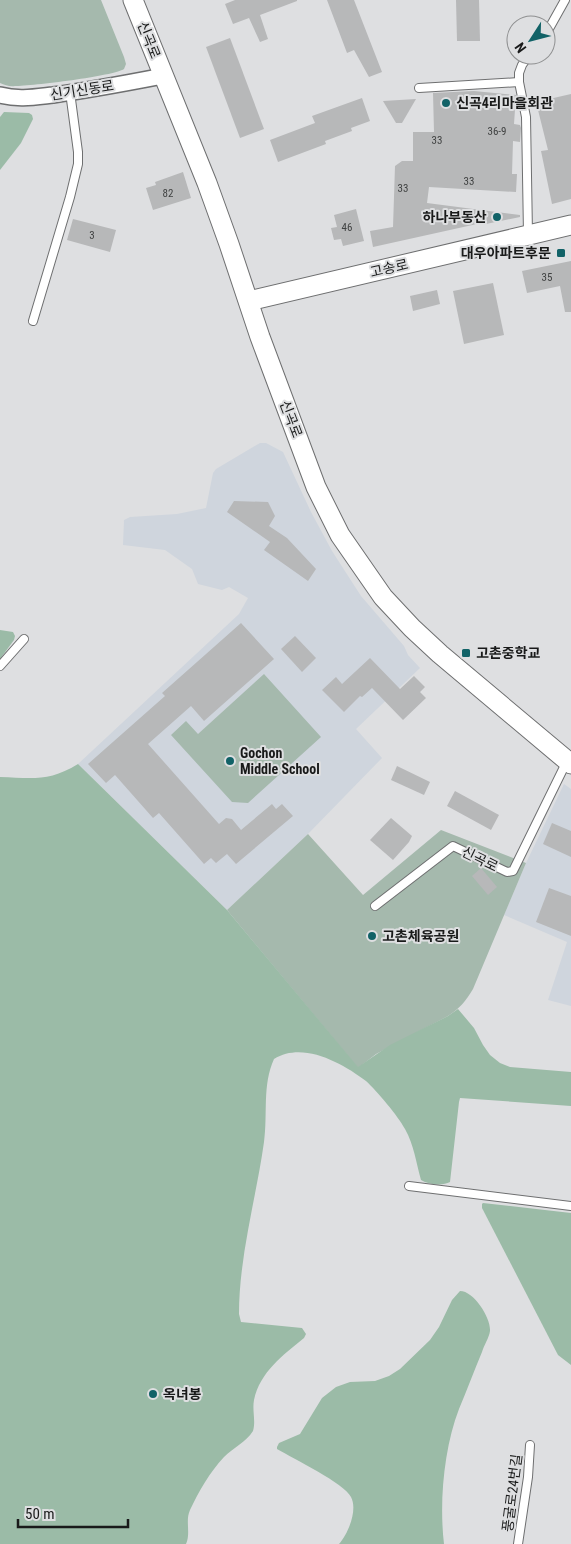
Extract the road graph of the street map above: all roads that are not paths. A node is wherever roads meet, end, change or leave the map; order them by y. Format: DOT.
graph roads {
  1 [pos="133,0"];
  2 [pos="566,0"];
  3 [pos="556,17"];
  4 [pos="522,65"];
  5 [pos="163,76"];
  6 [pos="518,82"];
  7 [pos="419,88"];
  8 [pos="70,92"];
  9 [pos="0,95"];
  10 [pos="571,225"];
  11 [pos="528,235"];
  12 [pos="249,301"];
  13 [pos="34,320"];
  14 [pos="24,639"];
  15 [pos="0,666"];
  16 [pos="569,762"];
  17 [pos="375,906"];
  18 [pos="409,1186"];
  19 [pos="571,1206"];
  20 [pos="530,1445"];
  21 [pos="518,1544"];
  1 -- 5 [label="street, 신곡로"];
  2 -- 3 [label="lane"];
  4 -- 6 [label="lane"];
  5 -- 8 [label="street, 신기신동로"];
  5 -- 12 [label="street, 신곡로"];
  6 -- 7 [label="lane"];
  6 -- 11 [label="lane"];
  8 -- 9 [label="street, 신기신동로"];
  8 -- 13 [label="lane"];
  10 -- 11 [label="street, 고송로"];
  11 -- 12 [label="street, 고송로"];
  12 -- 16 [label="street, 신곡로"];
  14 -- 15 [label="lane"];
  16 -- 17 [label="lane, 신곡로"];
  18 -- 19 [label="lane"];
  20 -- 21 [label="lane, 풍굴로24번길"];
}
